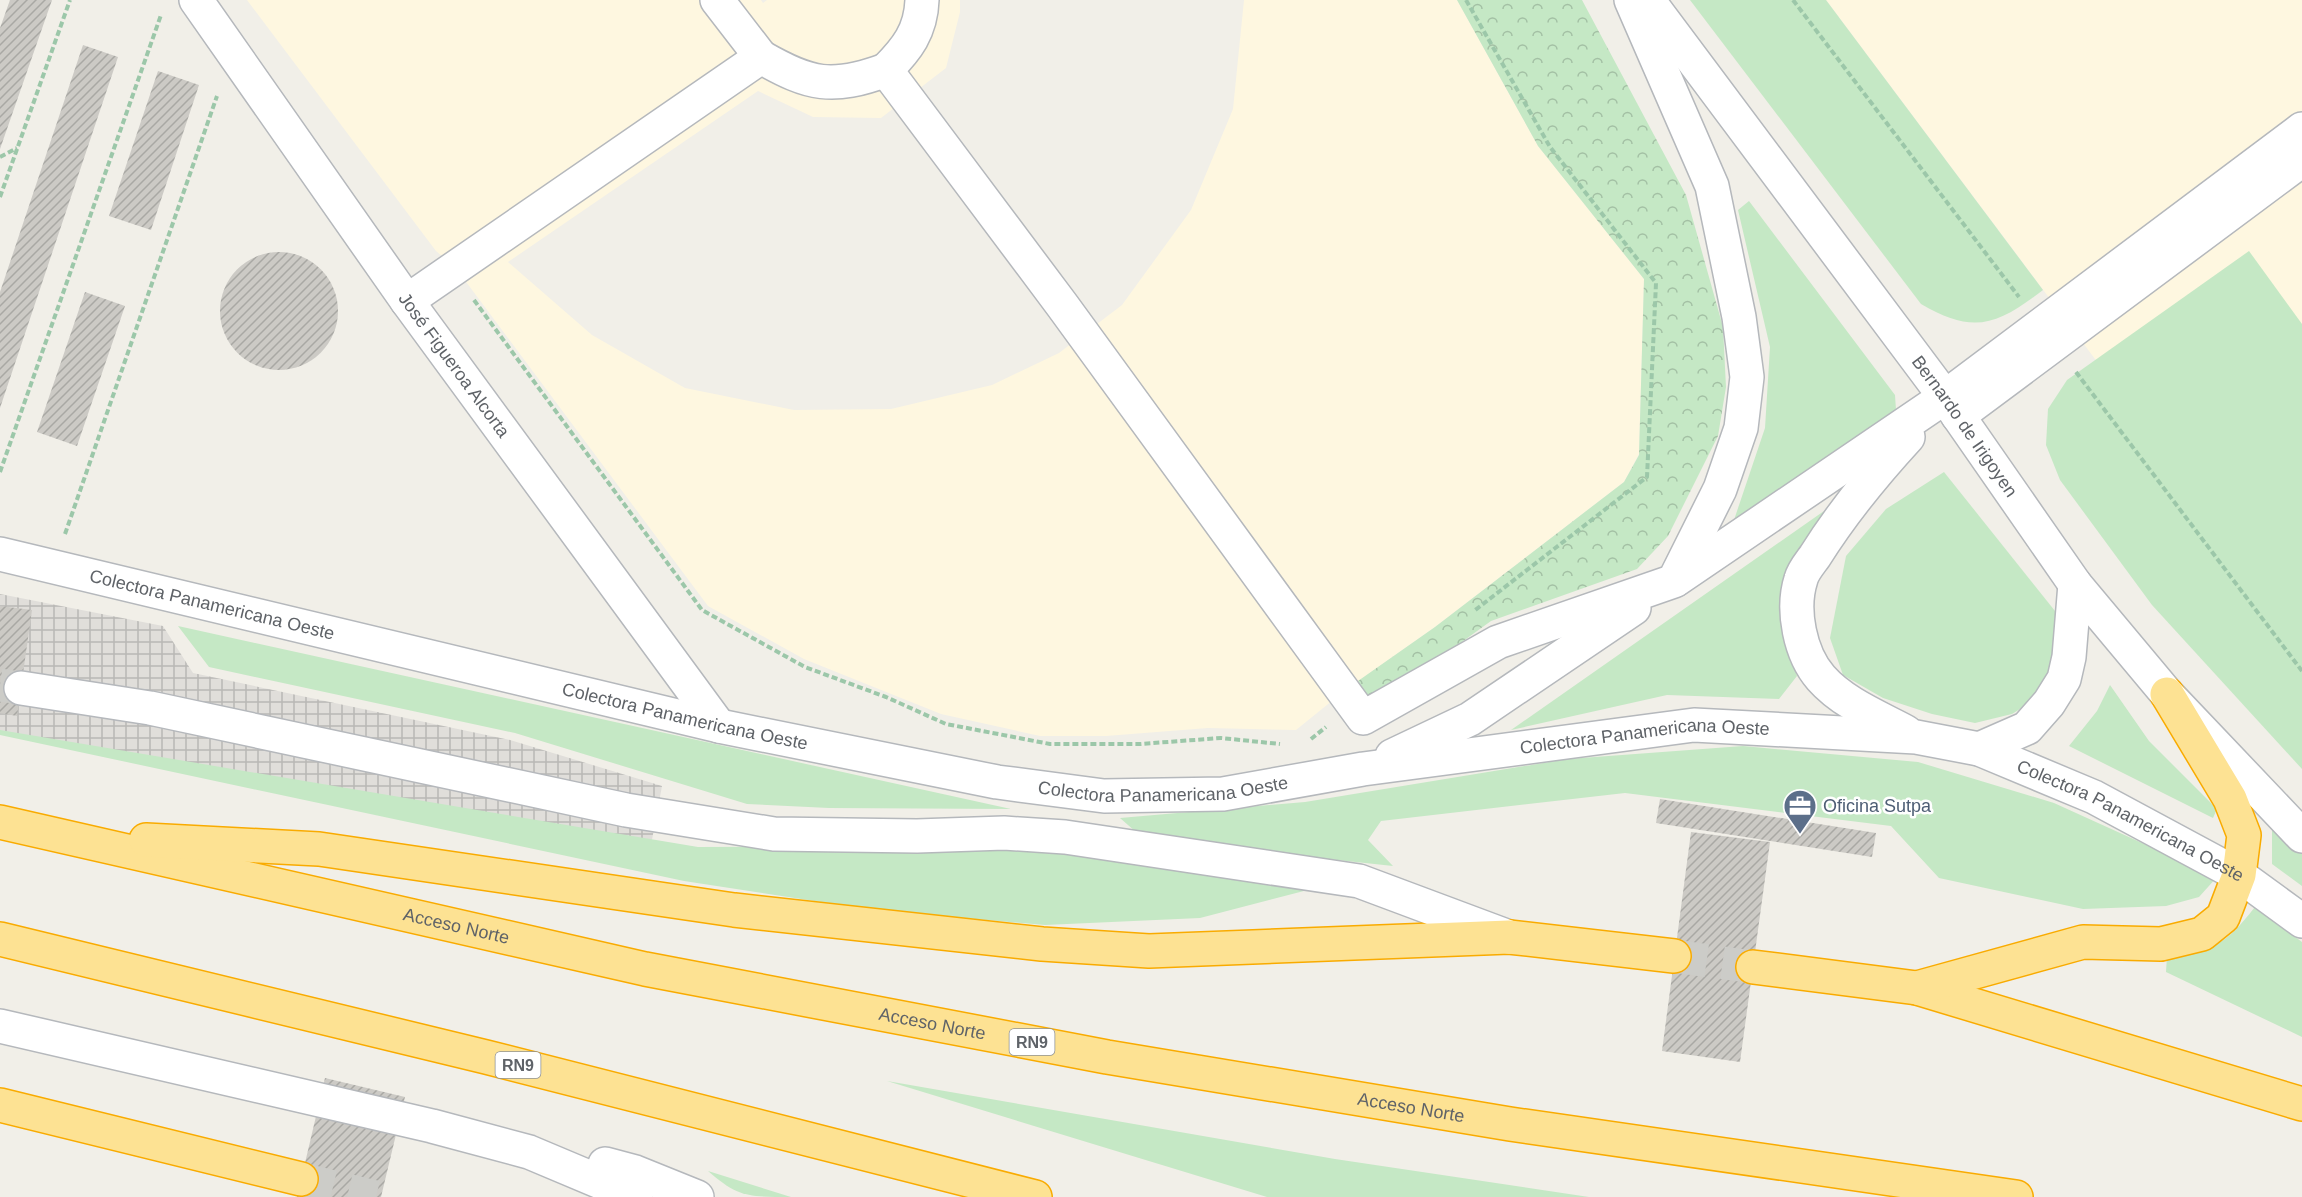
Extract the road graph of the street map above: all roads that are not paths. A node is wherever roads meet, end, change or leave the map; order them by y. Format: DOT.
graph roads {
  1 [pos="196,0"];
  2 [pos="717,0"];
  3 [pos="922,0"];
  4 [pos="1630,0"];
  5 [pos="1648,0"];
  6 [pos="760,57"];
  7 [pos="886,70"];
  8 [pos="2302,129"];
  9 [pos="2302,160"];
  10 [pos="407,301"];
  11 [pos="2048,334"];
  12 [pos="1951,407"];
  13 [pos="0,554"];
  14 [pos="1674,581"];
  15 [pos="2075,584"];
  16 [pos="21,688"];
  17 [pos="2167,694"];
  18 [pos="719,726"];
  19 [pos="1916,737"];
  20 [pos="1979,749"];
  21 [pos="1363,769"];
  22 [pos="0,822"];
  23 [pos="57,836"];
  24 [pos="2302,836"];
  25 [pos="2239,875"];
  26 [pos="2302,921"];
  27 [pos="1509,937"];
  28 [pos="0,939"];
  29 [pos="1674,956"];
  30 [pos="1753,967"];
  31 [pos="1917,988"];
  32 [pos="0,1026"];
  33 [pos="2302,1104"];
  34 [pos="0,1105"];
  35 [pos="529,1152"];
  36 [pos="302,1179"];
  37 [pos="636,1197"];
  38 [pos="697,1197"];
  39 [pos="1035,1197"];
  40 [pos="2016,1197"];
  1 -- 10 [label="street, José Figueroa Alcorta"];
  2 -- 6 [label="street"];
  3 -- 7 [label="street"];
  4 -- 14 [label="street"];
  5 -- 12 [label="street, Bernardo de Irigoyen"];
  6 -- 7 [label="street"];
  6 -- 10 [label="street"];
  7 -- 14 [label="street"];
  8 -- 11 [label="street"];
  9 -- 11 [label="street"];
  10 -- 18 [label="street, José Figueroa Alcorta"];
  11 -- 12 [label="street"];
  12 -- 14 [label="street"];
  12 -- 15 [label="street, Bernardo de Irigoyen"];
  12 -- 19 [label="street"];
  13 -- 18 [label="street, Colectora Panamericana Oeste"];
  14 -- 21 [label="street"];
  15 -- 17 [label="street, Bernardo de Irigoyen"];
  15 -- 20 [label="street"];
  16 -- 27 [label="street"];
  17 -- 24 [label="street, Bernardo de Irigoyen"];
  17 -- 25 [label="highway"];
  18 -- 21 [label="street, Colectora Panamericana Oeste"];
  19 -- 20 [label="street, Colectora Panamericana Oeste"];
  19 -- 21 [label="street, Colectora Panamericana Oeste"];
  20 -- 25 [label="street, Colectora Panamericana Oeste"];
  22 -- 23 [label="highway, Acceso Norte / RN9"];
  23 -- 27 [label="highway"];
  23 -- 40 [label="highway, Acceso Norte / RN9"];
  25 -- 26 [label="street, Colectora Panamericana Oeste"];
  25 -- 31 [label="highway"];
  27 -- 29 [label="highway"];
  28 -- 39 [label="highway, RN9"];
  30 -- 31 [label="highway"];
  31 -- 33 [label="highway"];
  32 -- 35 [label="street"];
  34 -- 36 [label="highway"];
  35 -- 37 [label="street"];
  35 -- 38 [label="street"];
}
